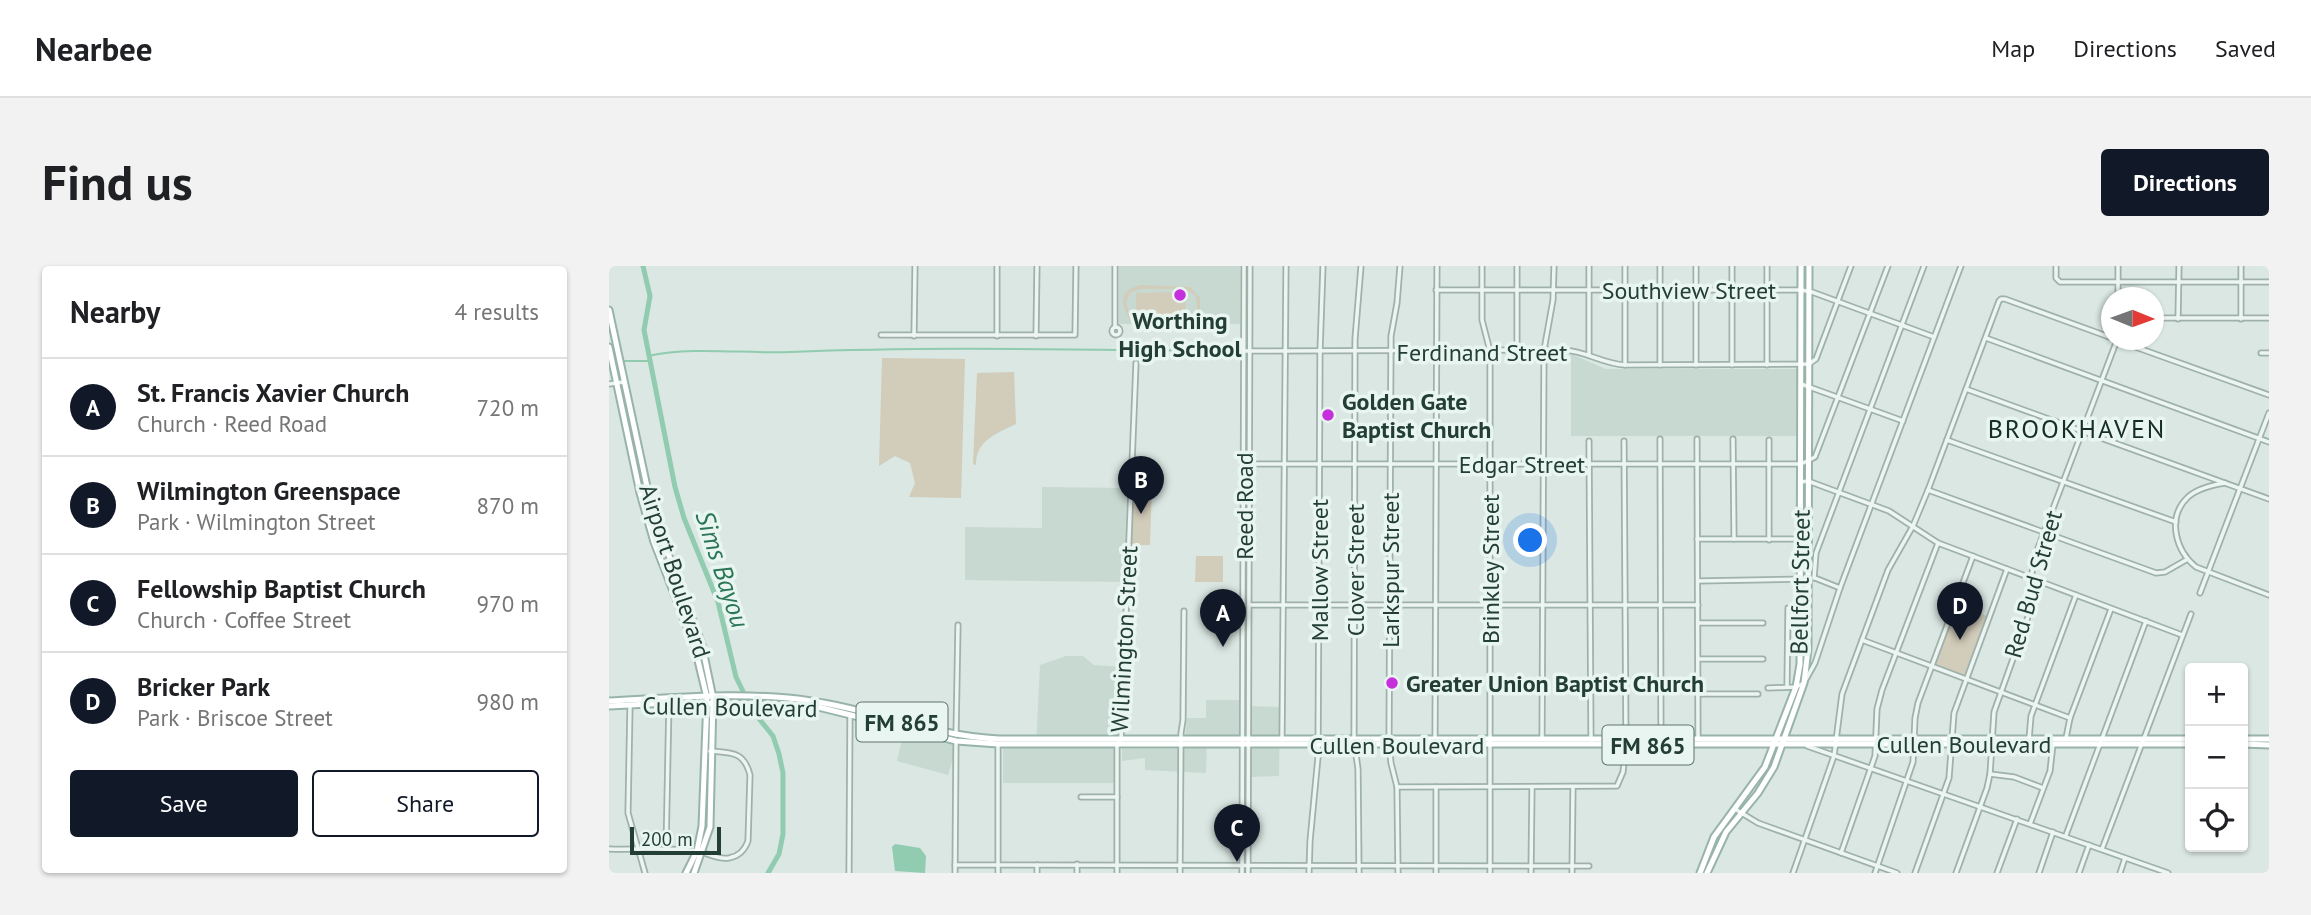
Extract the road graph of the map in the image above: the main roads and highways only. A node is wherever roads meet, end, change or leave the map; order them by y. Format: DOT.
graph roads {
  1 [pos="1801,266"];
  2 [pos="1810,266"];
  3 [pos="609,310"];
  4 [pos="1805,328"];
  5 [pos="612,340"];
  6 [pos="610,350"];
  7 [pos="620,383"];
  8 [pos="1805,426"];
  9 [pos="1805,481"];
  10 [pos="647,491"];
  11 [pos="640,493"];
  12 [pos="698,647"];
  13 [pos="1803,664"];
  14 [pos="710,701"];
  15 [pos="609,704"];
  16 [pos="882,720"];
  17 [pos="930,729"];
  18 [pos="912,730"];
  19 [pos="956,738"];
  20 [pos="2185,739"];
  21 [pos="2248,740"];
  22 [pos="2142,742"];
  23 [pos="2268,742"];
  24 [pos="1775,743"];
  25 [pos="1784,743"];
  26 [pos="1836,743"];
  27 [pos="2185,744"];
  28 [pos="2248,744"];
  29 [pos="709,751"];
  30 [pos="1755,790"];
  31 [pos="704,799"];
  32 [pos="712,799"];
  33 [pos="700,852"];
  34 [pos="1711,854"];
  35 [pos="686,873"];
  36 [pos="694,873"];
  37 [pos="1700,873"];
  38 [pos="1707,873"];
  1 -- 4 [label="main road, Bellfort Street"];
  2 -- 4 [label="main road, Bellfort Street"];
  3 -- 5 [label="main road, Airport Boulevard"];
  4 -- 8 [label="main road, Bellfort Street"];
  4 -- 8 [label="main road, Bellfort Street"];
  5 -- 7 [label="main road, Airport Boulevard"];
  6 -- 7 [label="main road, Airport Boulevard"];
  7 -- 10 [label="main road, Airport Boulevard"];
  7 -- 11 [label="main road, Airport Boulevard"];
  8 -- 9 [label="main road, Bellfort Street"];
  8 -- 9 [label="main road, Bellfort Street"];
  9 -- 13 [label="main road, Bellfort Street"];
  10 -- 11 [label="main road"];
  10 -- 12 [label="main road, Airport Boulevard"];
  11 -- 12 [label="main road, Airport Boulevard"];
  12 -- 14 [label="main road, Airport Boulevard"];
  13 -- 24 [label="main road, Bellfort Street"];
  13 -- 25 [label="main road, Bellfort Street"];
  14 -- 15 [label="main road, Cullen Boulevard / FM 865"];
  14 -- 16 [label="main road, Cullen Boulevard / FM 865"];
  14 -- 29 [label="main road, Airport Boulevard"];
  16 -- 17 [label="main road, Cullen Boulevard / FM 865"];
  16 -- 18 [label="main road, Cullen Boulevard / FM 865"];
  17 -- 18 [label="main road"];
  17 -- 19 [label="main road, Cullen Boulevard / FM 865"];
  18 -- 19 [label="main road, Cullen Boulevard / FM 865"];
  19 -- 24 [label="main road, Cullen Boulevard / FM 865"];
  20 -- 22 [label="main road, Cullen Boulevard / FM 865"];
  21 -- 23 [label="main road"];
  22 -- 26 [label="main road, Cullen Boulevard / FM 865"];
  22 -- 27 [label="main road, Cullen Boulevard / FM 865"];
  23 -- 28 [label="main road"];
  24 -- 25 [label="main road, Cullen Boulevard / FM 865"];
  24 -- 30 [label="main road, Bellfort Street"];
  25 -- 26 [label="main road, Cullen Boulevard / FM 865"];
  25 -- 26 [label="main road, Cullen Boulevard / FM 865"];
  25 -- 30 [label="main road, Bellfort Street"];
  29 -- 31 [label="main road, Airport Boulevard"];
  29 -- 32 [label="main road, Airport Boulevard"];
  30 -- 34 [label="main road, Bellfort Street"];
  30 -- 34 [label="main road, Bellfort Street"];
  31 -- 32 [label="main road"];
  31 -- 33 [label="main road, Airport Boulevard"];
  32 -- 33 [label="main road, Airport Boulevard"];
  33 -- 35 [label="main road, Airport Boulevard"];
  33 -- 36 [label="main road, Airport Boulevard"];
  34 -- 37 [label="main road, Bellfort Street"];
  34 -- 38 [label="main road, Bellfort Street"];
}
